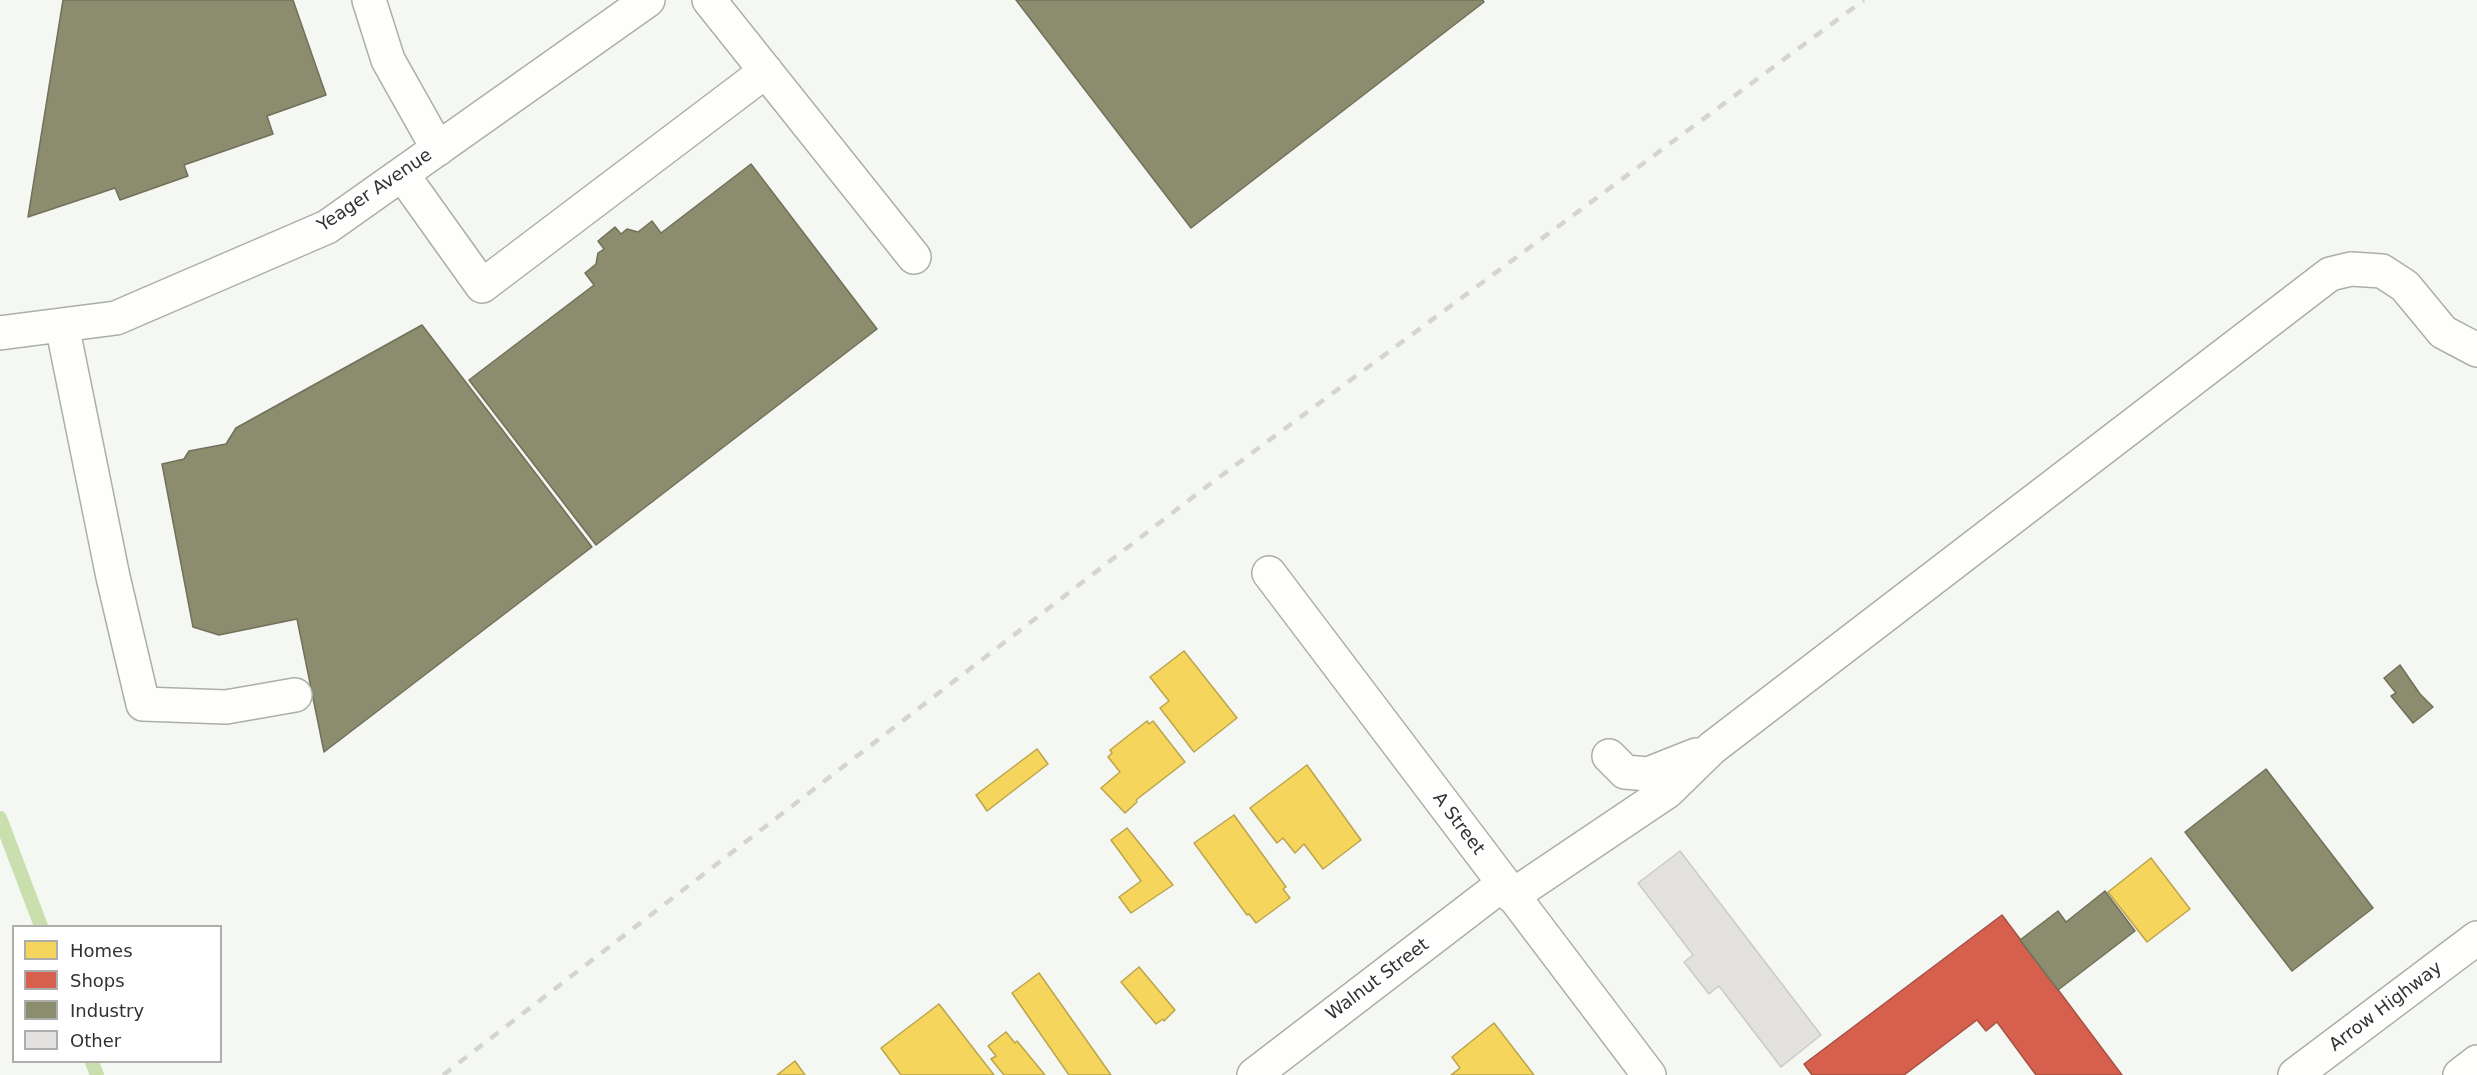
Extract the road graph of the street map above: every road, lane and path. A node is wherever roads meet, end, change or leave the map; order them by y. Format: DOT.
graph roads {
  1 [pos="369,0"];
  2 [pos="648,0"];
  3 [pos="709,0"];
  4 [pos="766,71"];
  5 [pos="438,149"];
  6 [pos="402,174"];
  7 [pos="914,257"];
  8 [pos="62,325"];
  9 [pos="0,333"];
  10 [pos="2477,350"];
  11 [pos="1269,573"];
  12 [pos="296,695"];
  13 [pos="1712,748"];
  14 [pos="1609,756"];
  15 [pos="1507,890"];
  16 [pos="2477,938"];
  17 [pos="2477,1062"];
  18 [pos="2303,1071"];
  19 [pos="1254,1075"];
  20 [pos="1649,1075"];
  21 [pos="2460,1075"];
  1 -- 5 [label="street"];
  2 -- 5 [label="street, Yeager Avenue"];
  3 -- 4 [label="street"];
  4 -- 6 [label="street"];
  4 -- 7 [label="street"];
  5 -- 6 [label="street, Yeager Avenue"];
  6 -- 8 [label="street, Yeager Avenue"];
  8 -- 9 [label="street, Yeager Avenue"];
  8 -- 12 [label="street"];
  10 -- 13 [label="street"];
  11 -- 15 [label="street, A Street"];
  13 -- 14 [label="street"];
  13 -- 15 [label="street, Walnut Street"];
  15 -- 19 [label="street, Walnut Street"];
  15 -- 20 [label="street, A Street"];
  16 -- 18 [label="street, Arrow Highway"];
  17 -- 21 [label="street"];
}
